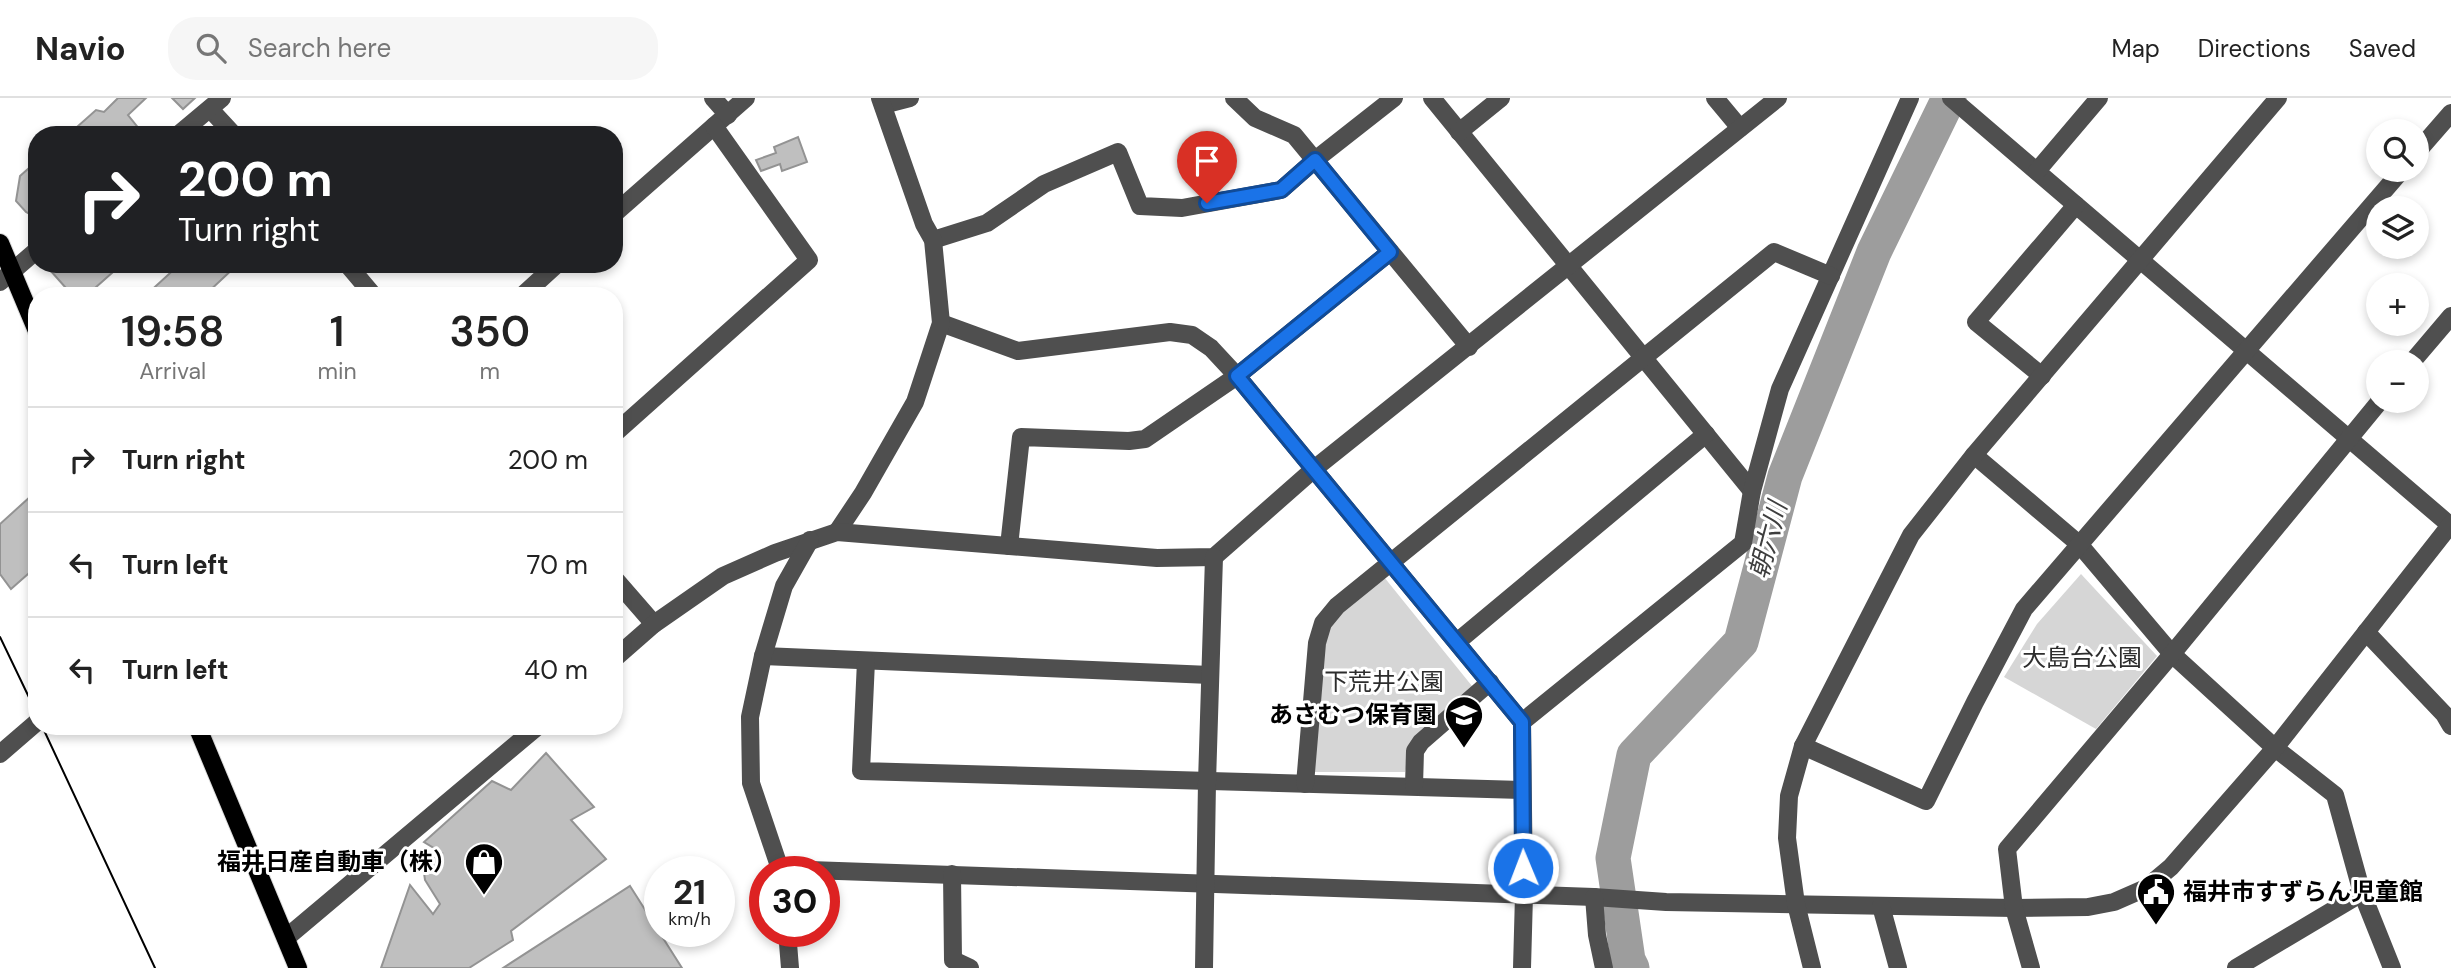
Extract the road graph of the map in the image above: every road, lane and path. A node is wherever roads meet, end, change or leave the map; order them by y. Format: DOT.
graph roads {
  1 [pos="713,98"];
  2 [pos="746,98"];
  3 [pos="910,98"];
  4 [pos="1234,98"];
  5 [pos="1394,98"];
  6 [pos="1432,98"];
  7 [pos="1501,98"];
  8 [pos="1715,98"];
  9 [pos="1778,98"];
  10 [pos="1910,98"];
  11 [pos="1951,98"];
  12 [pos="2099,98"];
  13 [pos="2278,98"];
  14 [pos="881,101"];
  15 [pos="216,103"];
  16 [pos="2451,113"];
  17 [pos="721,121"];
  18 [pos="189,126"];
  19 [pos="229,126"];
  20 [pos="1740,128"];
  21 [pos="1459,132"];
  22 [pos="2429,138"];
  23 [pos="1315,160"];
  24 [pos="2037,171"];
  25 [pos="2392,182"];
  26 [pos="2076,205"];
  27 [pos="623,206"];
  28 [pos="933,240"];
  29 [pos="0,243"];
  30 [pos="1390,252"];
  31 [pos="28,258"];
  32 [pos="2140,260"];
  33 [pos="1569,266"];
  34 [pos="355,273"];
  35 [pos="548,273"];
  36 [pos="6,276"];
  37 [pos="1831,276"];
  38 [pos="366,287"];
  39 [pos="532,287"];
  40 [pos="28,315"];
  41 [pos="2451,316"];
  42 [pos="941,323"];
  43 [pos="1469,346"];
  44 [pos="2422,350"];
  45 [pos="2246,351"];
  46 [pos="1644,358"];
  47 [pos="1237,376"];
  48 [pos="2042,376"];
  49 [pos="2370,413"];
  50 [pos="623,426"];
  51 [pos="1706,434"];
  52 [pos="2349,439"];
  53 [pos="1974,455"];
  54 [pos="1314,468"];
  55 [pos="1752,491"];
  56 [pos="2451,525"];
  57 [pos="837,532"];
  58 [pos="810,540"];
  59 [pos="2079,544"];
  60 [pos="1009,546"];
  61 [pos="1214,556"];
  62 [pos="1390,561"];
  63 [pos="623,588"];
  64 [pos="654,624"];
  65 [pos="2366,632"];
  66 [pos="1457,642"];
  67 [pos="623,651"];
  68 [pos="2172,654"];
  69 [pos="763,656"];
  70 [pos="866,661"];
  71 [pos="1210,675"];
  72 [pos="1490,682"];
  73 [pos="1522,722"];
  74 [pos="2451,726"];
  75 [pos="28,730"];
  76 [pos="201,735"];
  77 [pos="527,735"];
  78 [pos="1804,746"];
  79 [pos="2276,748"];
  80 [pos="0,754"];
  81 [pos="1207,782"];
  82 [pos="1305,784"];
  83 [pos="1414,786"];
  84 [pos="1522,789"];
  85 [pos="776,856"];
  86 [pos="840,871"];
  87 [pos="952,874"];
  88 [pos="1205,883"];
  89 [pos="2362,893"];
  90 [pos="1524,895"];
  91 [pos="1599,897"];
  92 [pos="1796,904"];
  93 [pos="1881,906"];
  94 [pos="2014,908"];
  95 [pos="286,938"];
  96 [pos="788,947"];
  97 [pos="298,968"];
  98 [pos="790,968"];
  99 [pos="970,968"];
  100 [pos="1204,968"];
  101 [pos="1522,968"];
  102 [pos="1604,968"];
  103 [pos="1812,968"];
  104 [pos="1898,968"];
  105 [pos="2031,968"];
  106 [pos="2236,968"];
  107 [pos="2392,968"];
  1 -- 17 [label="street"];
  2 -- 17 [label="street"];
  3 -- 14 [label="street"];
  4 -- 23 [label="street"];
  5 -- 23 [label="street"];
  6 -- 21 [label="street"];
  7 -- 21 [label="street"];
  8 -- 20 [label="street"];
  9 -- 20 [label="street"];
  10 -- 37 [label="street"];
  11 -- 24 [label="street"];
  12 -- 24 [label="street"];
  13 -- 32 [label="street"];
  14 -- 28 [label="street"];
  15 -- 18 [label="street"];
  15 -- 19 [label="street"];
  16 -- 22 [label="street"];
  17 -- 27 [label="street"];
  17 -- 50 [label="street"];
  20 -- 33 [label="street"];
  21 -- 33 [label="street"];
  23 -- 28 [label="street"];
  23 -- 30 [label="street"];
  24 -- 26 [label="street"];
  25 -- 45 [label="street"];
  26 -- 32 [label="street"];
  26 -- 48 [label="street"];
  28 -- 42 [label="street"];
  29 -- 36 [label="main road"];
  30 -- 43 [label="street"];
  30 -- 47 [label="street"];
  31 -- 36 [label="street"];
  32 -- 45 [label="street"];
  32 -- 48 [label="street"];
  33 -- 43 [label="street"];
  33 -- 46 [label="street"];
  34 -- 38 [label="street"];
  35 -- 39 [label="street"];
  36 -- 40 [label="main road"];
  37 -- 46 [label="street"];
  37 -- 55 [label="street"];
  41 -- 44 [label="street"];
  42 -- 47 [label="street"];
  42 -- 57 [label="street"];
  43 -- 54 [label="street"];
  45 -- 52 [label="street"];
  45 -- 59 [label="street"];
  46 -- 51 [label="street"];
  46 -- 62 [label="street"];
  47 -- 54 [label="street"];
  47 -- 60 [label="street"];
  48 -- 53 [label="street"];
  49 -- 52 [label="street"];
  51 -- 55 [label="street"];
  51 -- 66 [label="street"];
  52 -- 56 [label="street"];
  52 -- 68 [label="street"];
  53 -- 59 [label="street"];
  53 -- 78 [label="street"];
  54 -- 61 [label="street"];
  54 -- 62 [label="street"];
  55 -- 73 [label="street"];
  56 -- 65 [label="street"];
  57 -- 58 [label="street"];
  57 -- 60 [label="street"];
  58 -- 64 [label="street"];
  58 -- 69 [label="street"];
  59 -- 68 [label="street"];
  59 -- 78 [label="street"];
  60 -- 61 [label="street"];
  61 -- 71 [label="street"];
  62 -- 66 [label="street"];
  62 -- 82 [label="street"];
  63 -- 64 [label="street"];
  64 -- 67 [label="street"];
  65 -- 74 [label="street"];
  65 -- 79 [label="street"];
  66 -- 72 [label="street"];
  68 -- 79 [label="street"];
  68 -- 94 [label="street"];
  69 -- 70 [label="street"];
  69 -- 85 [label="street"];
  70 -- 71 [label="street"];
  70 -- 81 [label="street"];
  71 -- 81 [label="street"];
  72 -- 73 [label="street"];
  72 -- 83 [label="street"];
  73 -- 84 [label="street"];
  75 -- 80 [label="street"];
  76 -- 95 [label="main road"];
  77 -- 95 [label="street"];
  78 -- 92 [label="street"];
  79 -- 89 [label="street"];
  79 -- 94 [label="street"];
  81 -- 82 [label="street"];
  81 -- 88 [label="street"];
  82 -- 83 [label="street"];
  83 -- 84 [label="street"];
  84 -- 90 [label="street"];
  86 -- 87 [label="street"];
  87 -- 88 [label="street"];
  87 -- 99 [label="street"];
  88 -- 90 [label="street"];
  88 -- 100 [label="street"];
  89 -- 106 [label="street"];
  89 -- 107 [label="street"];
  90 -- 91 [label="street"];
  90 -- 101 [label="street"];
  91 -- 92 [label="street"];
  91 -- 102 [label="street"];
  92 -- 93 [label="street"];
  92 -- 103 [label="street"];
  93 -- 94 [label="street"];
  93 -- 104 [label="street"];
  94 -- 105 [label="street"];
  95 -- 97 [label="main road"];
  96 -- 98 [label="street"];
}
